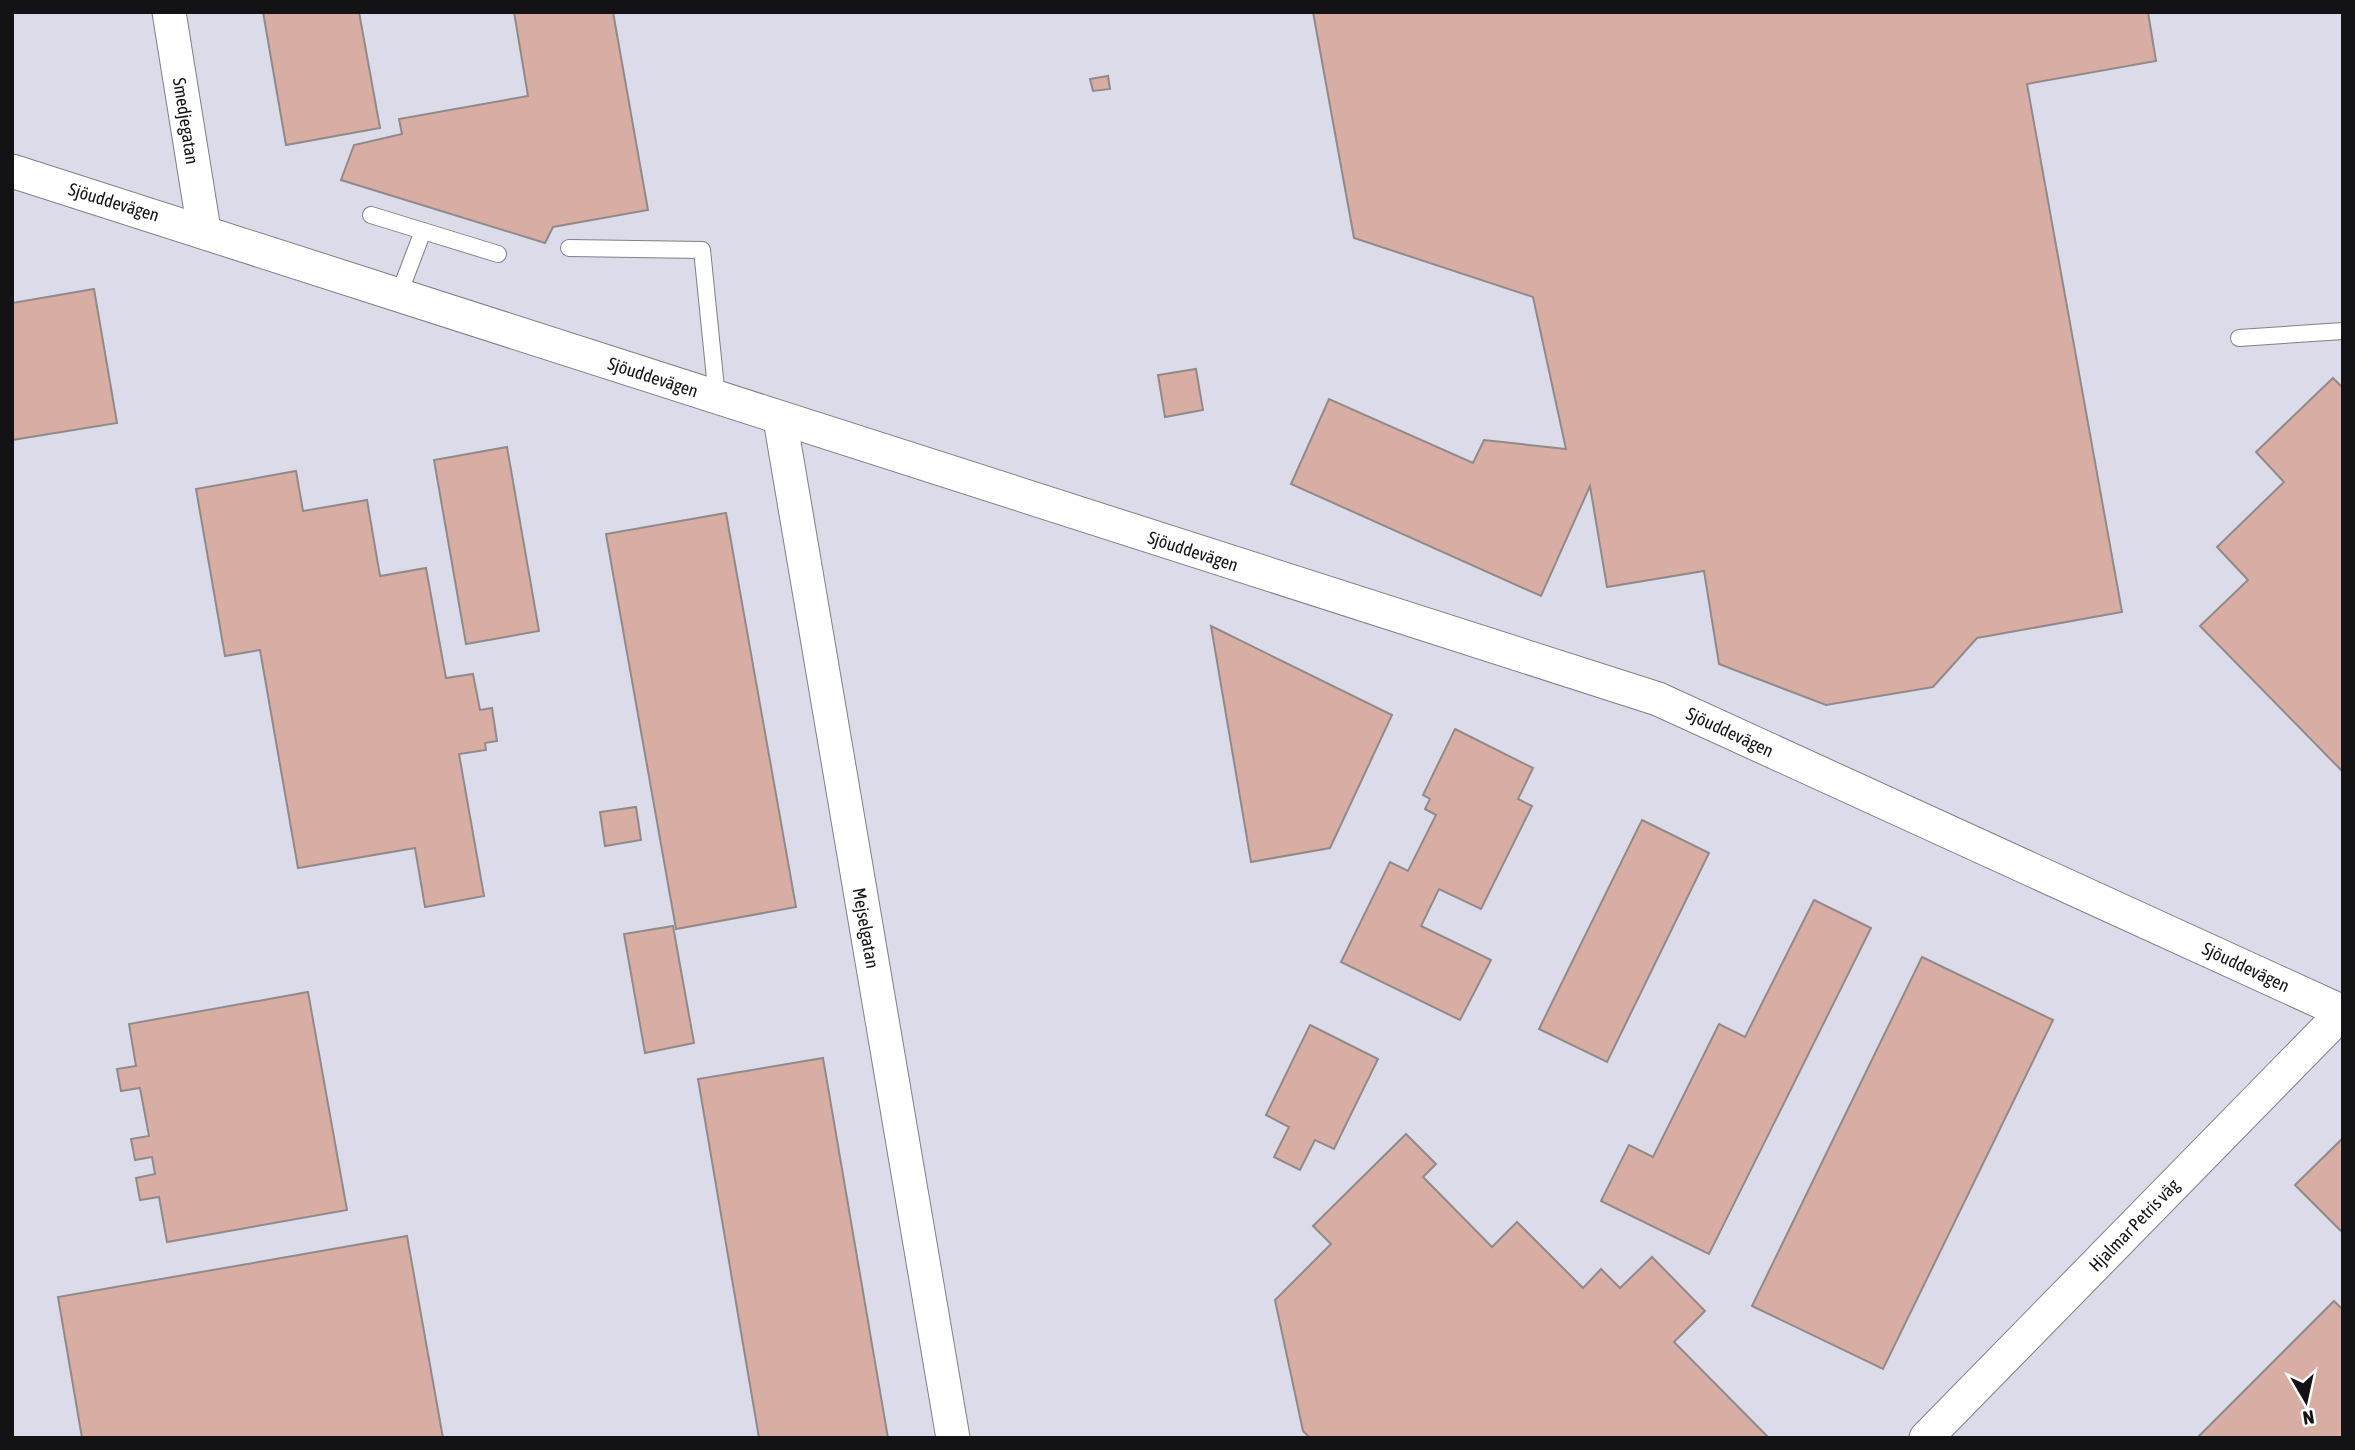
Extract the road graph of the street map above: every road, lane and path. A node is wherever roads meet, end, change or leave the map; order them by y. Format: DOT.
graph roads {
  1 [pos="169,12"];
  2 [pos="12,171"];
  3 [pos="371,215"];
  4 [pos="204,230"];
  5 [pos="423,231"];
  6 [pos="569,248"];
  7 [pos="498,254"];
  8 [pos="399,294"];
  9 [pos="2343,331"];
  10 [pos="2239,338"];
  11 [pos="717,398"];
  12 [pos="780,419"];
  13 [pos="2343,1012"];
  14 [pos="953,1438"];
  15 [pos="1926,1438"];
  1 -- 4 [label="street, Smedjegatan"];
  2 -- 4 [label="street, Sjöuddevägen"];
  3 -- 5 [label="lane"];
  4 -- 8 [label="street, Sjöuddevägen"];
  5 -- 7 [label="lane"];
  5 -- 8 [label="lane"];
  6 -- 11 [label="lane"];
  8 -- 11 [label="street, Sjöuddevägen"];
  9 -- 10 [label="lane"];
  11 -- 12 [label="street, Sjöuddevägen"];
  12 -- 13 [label="street, Sjöuddevägen"];
  12 -- 14 [label="street, Mejselgatan"];
  13 -- 15 [label="street, Hjalmar Petris väg"];
}
